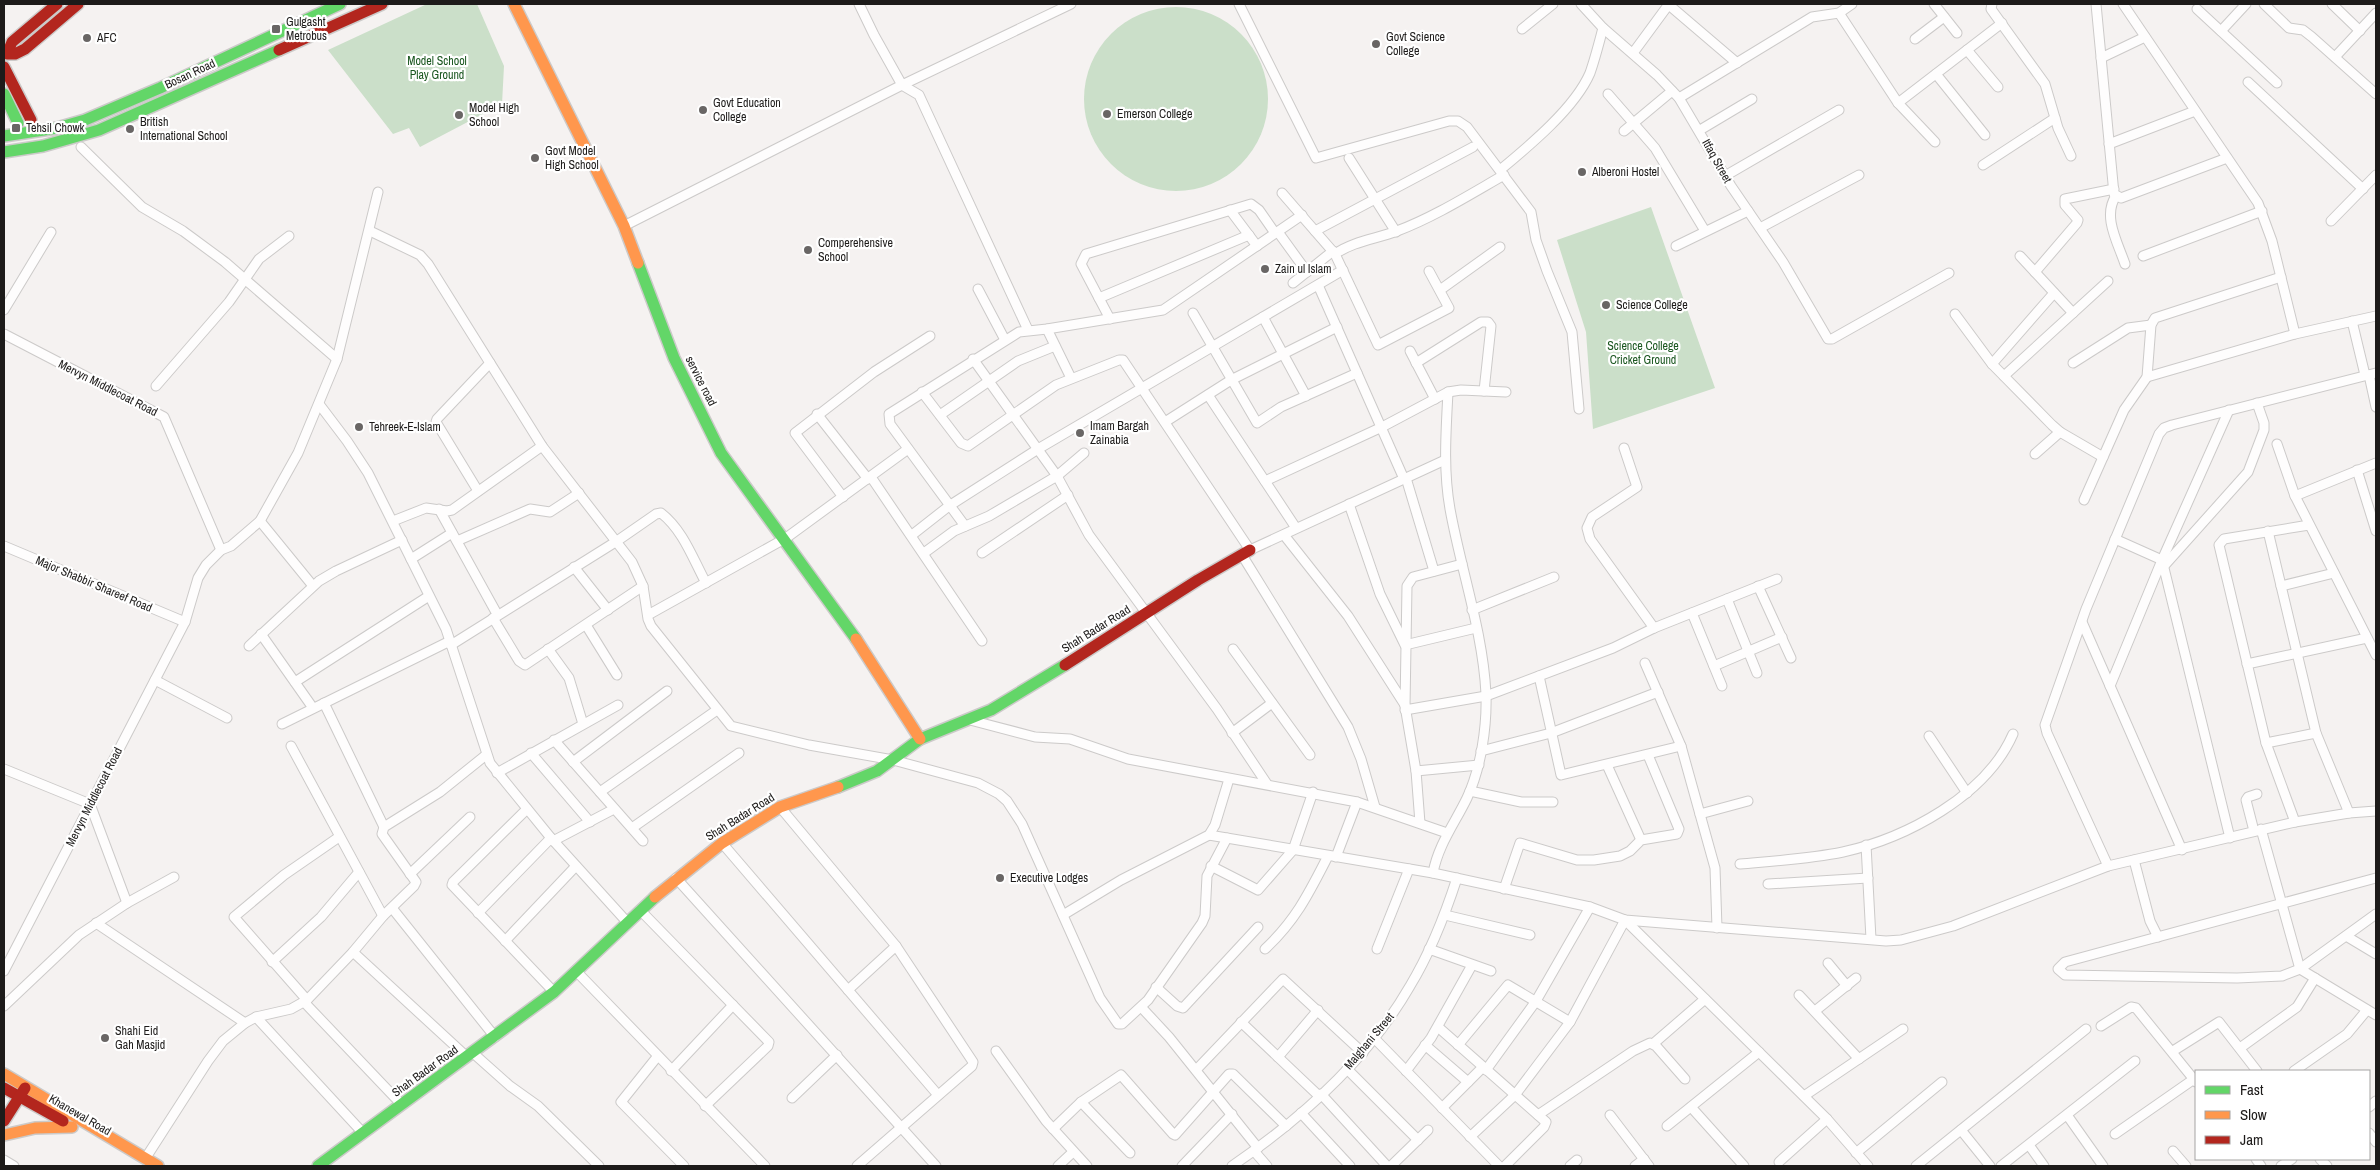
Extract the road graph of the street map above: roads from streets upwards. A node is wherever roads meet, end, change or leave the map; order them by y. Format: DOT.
graph roads {
  1 [pos="57,4"];
  2 [pos="78,4"];
  3 [pos="340,4"];
  4 [pos="382,4"];
  5 [pos="514,4"];
  6 [pos="859,4"];
  7 [pos="1071,4"];
  8 [pos="1239,4"];
  9 [pos="1553,4"];
  10 [pos="1581,4"];
  11 [pos="1669,4"];
  12 [pos="1852,4"];
  13 [pos="1934,4"];
  14 [pos="1992,4"];
  15 [pos="2096,4"];
  16 [pos="2123,4"];
  17 [pos="2246,4"];
  18 [pos="2264,4"];
  19 [pos="2338,6"];
  20 [pos="2197,9"];
  21 [pos="1839,13"];
  22 [pos="2376,13"];
  23 [pos="1944,17"];
  24 [pos="2002,23"];
  25 [pos="1603,28"];
  26 [pos="1522,29"];
  27 [pos="2221,31"];
  28 [pos="2360,31"];
  29 [pos="1957,33"];
  30 [pos="2145,37"];
  31 [pos="1915,40"];
  32 [pos="1967,50"];
  33 [pos="1633,53"];
  34 [pos="5,55"];
  35 [pos="2335,57"];
  36 [pos="2101,58"];
  37 [pos="1738,63"];
  38 [pos="4,67"];
  39 [pos="1936,74"];
  40 [pos="2248,82"];
  41 [pos="2277,83"];
  42 [pos="902,84"];
  43 [pos="1998,87"];
  44 [pos="1672,90"];
  45 [pos="4,94"];
  46 [pos="1608,94"];
  47 [pos="2376,94"];
  48 [pos="1680,98"];
  49 [pos="1752,100"];
  50 [pos="1898,103"];
  51 [pos="1839,110"];
  52 [pos="2195,111"];
  53 [pos="2055,118"];
  54 [pos="31,120"];
  55 [pos="1635,123"];
  56 [pos="18,124"];
  57 [pos="1700,130"];
  58 [pos="1624,131"];
  59 [pos="1985,135"];
  60 [pos="4,136"];
  61 [pos="1935,142"];
  62 [pos="2109,144"];
  63 [pos="81,147"];
  64 [pos="1473,147"];
  65 [pos="4,152"];
  66 [pos="2072,156"];
  67 [pos="1349,158"];
  68 [pos="2227,158"];
  69 [pos="1983,165"];
  70 [pos="1502,173"];
  71 [pos="1859,175"];
  72 [pos="2376,175"];
  73 [pos="1725,176"];
  74 [pos="2363,189"];
  75 [pos="378,192"];
  76 [pos="2115,192"];
  77 [pos="1282,193"];
  78 [pos="1375,199"];
  79 [pos="1230,210"];
  80 [pos="1748,211"];
  81 [pos="2262,211"];
  82 [pos="1302,215"];
  83 [pos="2332,221"];
  84 [pos="624,226"];
  85 [pos="1760,228"];
  86 [pos="370,231"];
  87 [pos="1315,231"];
  88 [pos="1705,231"];
  89 [pos="51,232"];
  90 [pos="1276,232"];
  91 [pos="1396,232"];
  92 [pos="1248,235"];
  93 [pos="289,236"];
  94 [pos="1257,246"];
  95 [pos="1676,246"];
  96 [pos="1500,247"];
  97 [pos="1334,253"];
  98 [pos="2020,256"];
  99 [pos="2143,256"];
  100 [pos="2125,264"];
  101 [pos="1343,270"];
  102 [pos="1429,271"];
  103 [pos="1307,272"];
  104 [pos="2035,272"];
  105 [pos="1950,273"];
  106 [pos="2280,277"];
  107 [pos="246,280"];
  108 [pos="2108,281"];
  109 [pos="1293,282"];
  110 [pos="1318,285"];
  111 [pos="978,289"];
  112 [pos="1440,290"];
  113 [pos="2054,293"];
  114 [pos="1099,298"];
  115 [pos="4,310"];
  116 [pos="1193,313"];
  117 [pos="2073,313"];
  118 [pos="1955,314"];
  119 [pos="2376,316"];
  120 [pos="1263,317"];
  121 [pos="1110,319"];
  122 [pos="2352,321"];
  123 [pos="2151,325"];
  124 [pos="1337,327"];
  125 [pos="1047,329"];
  126 [pos="1028,330"];
  127 [pos="4,334"];
  128 [pos="2295,334"];
  129 [pos="930,336"];
  130 [pos="1005,340"];
  131 [pos="1055,346"];
  132 [pos="1212,346"];
  133 [pos="1410,351"];
  134 [pos="1283,354"];
  135 [pos="338,359"];
  136 [pos="973,360"];
  137 [pos="490,363"];
  138 [pos="1416,363"];
  139 [pos="2073,363"];
  140 [pos="1992,364"];
  141 [pos="1357,373"];
  142 [pos="2370,375"];
  143 [pos="2004,376"];
  144 [pos="2147,377"];
  145 [pos="1071,378"];
  146 [pos="1231,380"];
  147 [pos="989,381"];
  148 [pos="156,386"];
  149 [pos="1142,386"];
  150 [pos="1484,391"];
  151 [pos="922,392"];
  152 [pos="1448,392"];
  153 [pos="1506,392"];
  154 [pos="1208,395"];
  155 [pos="1306,396"];
  156 [pos="1435,399"];
  157 [pos="2257,403"];
  158 [pos="319,404"];
  159 [pos="2376,407"];
  160 [pos="1579,409"];
  161 [pos="2229,410"];
  162 [pos="817,414"];
  163 [pos="940,415"];
  164 [pos="1012,415"];
  165 [pos="1165,422"];
  166 [pos="1382,427"];
  167 [pos="2060,432"];
  168 [pos="2277,444"];
  169 [pos="542,446"];
  170 [pos="1624,448"];
  171 [pos="1038,449"];
  172 [pos="908,450"];
  173 [pos="1084,453"];
  174 [pos="2035,454"];
  175 [pos="2103,457"];
  176 [pos="1445,460"];
  177 [pos="2376,463"];
  178 [pos="2357,470"];
  179 [pos="1058,476"];
  180 [pos="869,478"];
  181 [pos="1405,479"];
  182 [pos="1265,481"];
  183 [pos="478,491"];
  184 [pos="579,493"];
  185 [pos="1068,495"];
  186 [pos="2295,496"];
  187 [pos="843,497"];
  188 [pos="2084,500"];
  189 [pos="1349,504"];
  190 [pos="949,506"];
  191 [pos="439,509"];
  192 [pos="260,521"];
  193 [pos="393,521"];
  194 [pos="2309,525"];
  195 [pos="965,526"];
  196 [pos="1296,528"];
  197 [pos="2376,530"];
  198 [pos="2268,531"];
  199 [pos="912,535"];
  200 [pos="1284,535"];
  201 [pos="455,537"];
  202 [pos="786,538"];
  203 [pos="2115,539"];
  204 [pos="402,540"];
  205 [pos="617,541"];
  206 [pos="4,546"];
  207 [pos="221,550"];
  208 [pos="1246,552"];
  209 [pos="924,553"];
  210 [pos="982,554"];
  211 [pos="412,559"];
  212 [pos="1462,564"];
  213 [pos="2163,564"];
  214 [pos="574,567"];
  215 [pos="1434,571"];
  216 [pos="2334,573"];
  217 [pos="1554,576"];
  218 [pos="1777,579"];
  219 [pos="706,583"];
  220 [pos="313,586"];
  221 [pos="643,586"];
  222 [pos="1758,586"];
  223 [pos="2281,586"];
  224 [pos="429,596"];
  225 [pos="1727,599"];
  226 [pos="608,610"];
  227 [pos="1472,610"];
  228 [pos="1145,613"];
  229 [pos="1692,613"];
  230 [pos="648,615"];
  231 [pos="495,616"];
  232 [pos="185,622"];
  233 [pos="2082,622"];
  234 [pos="586,624"];
  235 [pos="1476,628"];
  236 [pos="1654,628"];
  237 [pos="261,634"];
  238 [pos="1782,638"];
  239 [pos="2367,638"];
  240 [pos="982,641"];
  241 [pos="451,643"];
  242 [pos="1405,645"];
  243 [pos="248,646"];
  244 [pos="1233,649"];
  245 [pos="548,650"];
  246 [pos="1748,651"];
  247 [pos="2297,652"];
  248 [pos="2376,655"];
  249 [pos="1791,658"];
  250 [pos="1645,663"];
  251 [pos="2247,664"];
  252 [pos="1714,666"];
  253 [pos="1758,673"];
  254 [pos="617,674"];
  255 [pos="1539,676"];
  256 [pos="155,680"];
  257 [pos="295,682"];
  258 [pos="1722,686"];
  259 [pos="2110,686"];
  260 [pos="667,691"];
  261 [pos="1658,692"];
  262 [pos="1486,696"];
  263 [pos="324,703"];
  264 [pos="1272,703"];
  265 [pos="618,705"];
  266 [pos="313,708"];
  267 [pos="1405,708"];
  268 [pos="717,710"];
  269 [pos="228,718"];
  270 [pos="970,720"];
  271 [pos="282,724"];
  272 [pos="583,724"];
  273 [pos="1232,732"];
  274 [pos="1551,732"];
  275 [pos="2316,733"];
  276 [pos="2012,734"];
  277 [pos="1929,736"];
  278 [pos="920,739"];
  279 [pos="554,740"];
  280 [pos="2266,743"];
  281 [pos="291,746"];
  282 [pos="1681,746"];
  283 [pos="1481,750"];
  284 [pos="531,753"];
  285 [pos="739,753"];
  286 [pos="1648,754"];
  287 [pos="1310,755"];
  288 [pos="486,756"];
  289 [pos="893,760"];
  290 [pos="574,762"];
  291 [pos="1479,765"];
  292 [pos="1607,765"];
  293 [pos="4,769"];
  294 [pos="1416,771"];
  295 [pos="497,773"];
  296 [pos="1229,779"];
  297 [pos="1267,784"];
  298 [pos="1470,791"];
  299 [pos="600,792"];
  300 [pos="1313,792"];
  301 [pos="1967,793"];
  302 [pos="2256,794"];
  303 [pos="1748,801"];
  304 [pos="1357,802"];
  305 [pos="1553,802"];
  306 [pos="90,804"];
  307 [pos="780,807"];
  308 [pos="1375,807"];
  309 [pos="527,809"];
  310 [pos="614,809"];
  311 [pos="2376,811"];
  312 [pos="2349,813"];
  313 [pos="1700,814"];
  314 [pos="470,817"];
  315 [pos="590,822"];
  316 [pos="2294,822"];
  317 [pos="1420,823"];
  318 [pos="384,827"];
  319 [pos="632,828"];
  320 [pos="2258,830"];
  321 [pos="1448,833"];
  322 [pos="1209,835"];
  323 [pos="339,838"];
  324 [pos="1227,838"];
  325 [pos="2230,838"];
  326 [pos="552,839"];
  327 [pos="1641,840"];
  328 [pos="643,841"];
  329 [pos="722,843"];
  330 [pos="1866,845"];
  331 [pos="1293,850"];
  332 [pos="2182,850"];
  333 [pos="1332,856"];
  334 [pos="2134,860"];
  335 [pos="1740,864"];
  336 [pos="576,866"];
  337 [pos="1211,866"];
  338 [pos="2108,866"];
  339 [pos="1409,869"];
  340 [pos="358,872"];
  341 [pos="1433,873"];
  342 [pos="410,874"];
  343 [pos="174,877"];
  344 [pos="676,878"];
  345 [pos="1458,878"];
  346 [pos="1868,878"];
  347 [pos="2376,878"];
  348 [pos="1768,884"];
  349 [pos="1504,889"];
  350 [pos="2282,902"];
  351 [pos="127,903"];
  352 [pos="1590,906"];
  353 [pos="392,908"];
  354 [pos="640,910"];
  355 [pos="478,913"];
  356 [pos="2376,914"];
  357 [pos="1063,915"];
  358 [pos="1445,915"];
  359 [pos="383,916"];
  360 [pos="1625,920"];
  361 [pos="627,922"];
  362 [pos="96,923"];
  363 [pos="1258,926"];
  364 [pos="1717,928"];
  365 [pos="1530,936"];
  366 [pos="2346,936"];
  367 [pos="2158,937"];
  368 [pos="1871,939"];
  369 [pos="505,941"];
  370 [pos="896,946"];
  371 [pos="1378,948"];
  372 [pos="1265,949"];
  373 [pos="1429,949"];
  374 [pos="353,952"];
  375 [pos="2376,954"];
  376 [pos="272,962"];
  377 [pos="1828,963"];
  378 [pos="1472,965"];
  379 [pos="2300,969"];
  380 [pos="4,971"];
  381 [pos="576,971"];
  382 [pos="1491,971"];
  383 [pos="1856,978"];
  384 [pos="2315,978"];
  385 [pos="1847,986"];
  386 [pos="1156,987"];
  387 [pos="848,990"];
  388 [pos="554,992"];
  389 [pos="1799,995"];
  390 [pos="1705,999"];
  391 [pos="306,1001"];
  392 [pos="1536,1001"];
  393 [pos="733,1005"];
  394 [pos="4,1006"];
  395 [pos="1142,1008"];
  396 [pos="1318,1010"];
  397 [pos="2368,1010"];
  398 [pos="1814,1011"];
  399 [pos="2376,1015"];
  400 [pos="256,1017"];
  401 [pos="1241,1022"];
  402 [pos="1570,1022"];
  403 [pos="245,1023"];
  404 [pos="2102,1026"];
  405 [pos="1438,1027"];
  406 [pos="1903,1029"];
  407 [pos="2086,1029"];
  408 [pos="495,1037"];
  409 [pos="1375,1038"];
  410 [pos="1653,1044"];
  411 [pos="1458,1045"];
  412 [pos="1425,1046"];
  413 [pos="2240,1048"];
  414 [pos="996,1051"];
  415 [pos="1759,1052"];
  416 [pos="2173,1052"];
  417 [pos="1363,1053"];
  418 [pos="837,1054"];
  419 [pos="470,1055"];
  420 [pos="658,1057"];
  421 [pos="1278,1057"];
  422 [pos="1859,1059"];
  423 [pos="2135,1061"];
  424 [pos="1485,1068"];
  425 [pos="1347,1069"];
  426 [pos="1196,1070"];
  427 [pos="2256,1070"];
  428 [pos="2295,1070"];
  429 [pos="671,1071"];
  430 [pos="1406,1071"];
  431 [pos="4,1074"];
  432 [pos="1685,1079"];
  433 [pos="2195,1080"];
  434 [pos="1468,1082"];
  435 [pos="1942,1082"];
  436 [pos="8,1091"];
  437 [pos="1213,1092"];
  438 [pos="23,1093"];
  439 [pos="1320,1095"];
  440 [pos="1515,1095"];
  441 [pos="938,1096"];
  442 [pos="1804,1096"];
  443 [pos="792,1098"];
  444 [pos="1081,1102"];
  445 [pos="402,1105"];
  446 [pos="705,1106"];
  447 [pos="1691,1107"];
  448 [pos="1442,1108"];
  449 [pos="1301,1113"];
  450 [pos="1232,1114"];
  451 [pos="1538,1115"];
  452 [pos="1610,1115"];
  453 [pos="2067,1115"];
  454 [pos="1827,1119"];
  455 [pos="4,1121"];
  456 [pos="1286,1126"];
  457 [pos="1667,1126"];
  458 [pos="73,1127"];
  459 [pos="902,1127"];
  460 [pos="1054,1129"];
  461 [pos="1428,1130"];
  462 [pos="1961,1130"];
  463 [pos="363,1133"];
  464 [pos="2115,1134"];
  465 [pos="4,1135"];
  466 [pos="1470,1137"];
  467 [pos="1418,1140"];
  468 [pos="2029,1145"];
  469 [pos="1256,1150"];
  470 [pos="2172,1151"];
  471 [pos="1073,1152"];
  472 [pos="1856,1153"];
  473 [pos="1130,1154"];
  474 [pos="4,1160"];
  475 [pos="1779,1162"];
  476 [pos="144,1163"];
  477 [pos="1646,1163"];
  478 [pos="14,1166"];
  479 [pos="158,1166"];
  480 [pos="318,1166"];
  481 [pos="599,1166"];
  482 [pos="684,1166"];
  483 [pos="765,1166"];
  484 [pos="857,1166"];
  485 [pos="936,1166"];
  486 [pos="1058,1166"];
  487 [pos="1087,1166"];
  488 [pos="1182,1166"];
  489 [pos="1232,1166"];
  490 [pos="1268,1166"];
  491 [pos="1350,1166"];
  492 [pos="1387,1166"];
  493 [pos="1391,1166"];
  494 [pos="1499,1166"];
  495 [pos="1505,1166"];
  496 [pos="1635,1166"];
  497 [pos="1744,1166"];
  498 [pos="1868,1166"];
  499 [pos="1916,1166"];
  500 [pos="1990,1166"];
  501 [pos="2001,1166"];
  502 [pos="2044,1166"];
  503 [pos="2103,1166"];
  504 [pos="2186,1166"];
  1 -- 34 [label="street"];
  2 -- 34 [label="street"];
  3 -- 60 [label="street, Bosan Road"];
  4 -- 65 [label="street, Bosan Road"];
  5 -- 84 [label="street, service road"];
  6 -- 42 [label="street"];
  7 -- 42 [label="street"];
  8 -- 70 [label="street"];
  9 -- 26 [label="street"];
  10 -- 25 [label="street, Itfaq Street"];
  11 -- 33 [label="street"];
  11 -- 37 [label="street"];
  12 -- 21 [label="street"];
  13 -- 23 [label="street"];
  14 -- 24 [label="street"];
  15 -- 36 [label="street"];
  16 -- 30 [label="street"];
  17 -- 27 [label="street"];
  18 -- 35 [label="street"];
  19 -- 28 [label="street"];
  20 -- 27 [label="street"];
  21 -- 37 [label="street"];
  21 -- 50 [label="street"];
  22 -- 28 [label="street"];
  23 -- 29 [label="street"];
  23 -- 31 [label="street"];
  24 -- 32 [label="street"];
  24 -- 53 [label="street"];
  25 -- 33 [label="street, Itfaq Street"];
  25 -- 70 [label="street"];
  27 -- 41 [label="street"];
  28 -- 35 [label="street"];
  30 -- 36 [label="street"];
  30 -- 52 [label="street"];
  32 -- 39 [label="street"];
  32 -- 43 [label="street"];
  33 -- 44 [label="street, Itfaq Street"];
  35 -- 47 [label="street"];
  36 -- 62 [label="street"];
  37 -- 48 [label="street"];
  38 -- 54 [label="street"];
  39 -- 50 [label="street"];
  39 -- 59 [label="street"];
  40 -- 74 [label="street"];
  42 -- 84 [label="street"];
  42 -- 126 [label="street"];
  44 -- 48 [label="street, Itfaq Street"];
  44 -- 55 [label="street"];
  45 -- 56 [label="street"];
  46 -- 55 [label="street"];
  48 -- 57 [label="street, Itfaq Street"];
  49 -- 57 [label="street"];
  50 -- 61 [label="street"];
  51 -- 73 [label="street"];
  52 -- 62 [label="street"];
  52 -- 68 [label="street"];
  53 -- 66 [label="street"];
  53 -- 69 [label="street"];
  55 -- 58 [label="street"];
  55 -- 88 [label="street"];
  57 -- 73 [label="street, Itfaq Street"];
  62 -- 76 [label="street"];
  63 -- 107 [label="street"];
  64 -- 78 [label="street"];
  67 -- 78 [label="street"];
  68 -- 76 [label="street"];
  68 -- 81 [label="street"];
  70 -- 91 [label="street"];
  70 -- 160 [label="street"];
  71 -- 85 [label="street"];
  72 -- 74 [label="street"];
  73 -- 80 [label="street, Itfaq Street"];
  74 -- 83 [label="street"];
  75 -- 86 [label="street"];
  76 -- 100 [label="street"];
  76 -- 104 [label="street"];
  77 -- 82 [label="street"];
  78 -- 87 [label="street"];
  78 -- 91 [label="street"];
  79 -- 90 [label="street"];
  79 -- 92 [label="street"];
  79 -- 114 [label="street"];
  80 -- 85 [label="street, Itfaq Street"];
  80 -- 88 [label="street"];
  81 -- 99 [label="street"];
  81 -- 106 [label="street"];
  82 -- 87 [label="street"];
  82 -- 90 [label="street"];
  84 -- 202 [label="street, service road"];
  85 -- 105 [label="street, Itfaq Street"];
  86 -- 135 [label="street"];
  86 -- 137 [label="street"];
  87 -- 97 [label="street"];
  88 -- 95 [label="street"];
  89 -- 115 [label="street"];
  90 -- 94 [label="street"];
  90 -- 103 [label="street"];
  91 -- 97 [label="street"];
  92 -- 94 [label="street"];
  92 -- 114 [label="street"];
  93 -- 107 [label="street"];
  94 -- 121 [label="street"];
  96 -- 112 [label="street"];
  97 -- 101 [label="street"];
  97 -- 103 [label="street"];
  98 -- 104 [label="street"];
  101 -- 110 [label="street"];
  101 -- 112 [label="street"];
  102 -- 112 [label="street"];
  103 -- 109 [label="street"];
  104 -- 113 [label="street"];
  106 -- 123 [label="street"];
  106 -- 128 [label="street"];
  107 -- 135 [label="street"];
  107 -- 148 [label="street"];
  108 -- 117 [label="street"];
  110 -- 120 [label="street"];
  110 -- 124 [label="street"];
  111 -- 130 [label="street"];
  113 -- 117 [label="street"];
  113 -- 140 [label="street"];
  114 -- 121 [label="street"];
  116 -- 132 [label="street"];
  117 -- 143 [label="street"];
  118 -- 140 [label="street"];
  119 -- 122 [label="street"];
  120 -- 132 [label="street"];
  120 -- 134 [label="street"];
  121 -- 125 [label="street"];
  122 -- 128 [label="street"];
  122 -- 142 [label="street"];
  123 -- 139 [label="street"];
  123 -- 144 [label="street"];
  124 -- 134 [label="street"];
  124 -- 141 [label="street"];
  125 -- 126 [label="street"];
  125 -- 131 [label="street"];
  126 -- 130 [label="street"];
  127 -- 207 [label="street, Mervyn Middlecoat Road"];
  128 -- 144 [label="street"];
  129 -- 162 [label="street"];
  130 -- 136 [label="street"];
  131 -- 145 [label="street"];
  131 -- 147 [label="street"];
  132 -- 146 [label="street"];
  132 -- 149 [label="street"];
  133 -- 138 [label="street"];
  134 -- 146 [label="street"];
  134 -- 155 [label="street"];
  135 -- 158 [label="street"];
  136 -- 147 [label="street"];
  136 -- 151 [label="street"];
  137 -- 169 [label="street"];
  137 -- 183 [label="street"];
  138 -- 150 [label="street"];
  138 -- 156 [label="street"];
  140 -- 143 [label="street"];
  141 -- 155 [label="street"];
  141 -- 166 [label="street"];
  142 -- 157 [label="street"];
  142 -- 159 [label="street"];
  143 -- 167 [label="street"];
  144 -- 175 [label="street"];
  145 -- 149 [label="street"];
  145 -- 164 [label="street"];
  146 -- 154 [label="street"];
  146 -- 155 [label="street"];
  147 -- 163 [label="street"];
  147 -- 164 [label="street"];
  149 -- 165 [label="street"];
  149 -- 171 [label="street"];
  150 -- 152 [label="street"];
  150 -- 153 [label="street"];
  151 -- 163 [label="street"];
  151 -- 172 [label="street"];
  152 -- 156 [label="street"];
  152 -- 176 [label="street"];
  154 -- 165 [label="street"];
  154 -- 182 [label="street"];
  156 -- 166 [label="street"];
  157 -- 161 [label="street"];
  157 -- 213 [label="street"];
  158 -- 192 [label="street"];
  158 -- 193 [label="street"];
  161 -- 203 [label="street"];
  161 -- 213 [label="street"];
  162 -- 180 [label="street"];
  162 -- 187 [label="street"];
  163 -- 164 [label="street"];
  164 -- 171 [label="street"];
  165 -- 208 [label="street"];
  166 -- 181 [label="street"];
  166 -- 182 [label="street"];
  167 -- 174 [label="street"];
  167 -- 175 [label="street"];
  168 -- 186 [label="street"];
  169 -- 183 [label="street"];
  169 -- 184 [label="street"];
  170 -- 236 [label="street"];
  171 -- 179 [label="street"];
  171 -- 190 [label="street"];
  172 -- 180 [label="street"];
  172 -- 190 [label="street"];
  173 -- 179 [label="street"];
  175 -- 188 [label="street"];
  176 -- 181 [label="street"];
  176 -- 212 [label="street"];
  177 -- 178 [label="street"];
  178 -- 186 [label="street"];
  178 -- 197 [label="street"];
  179 -- 185 [label="street"];
  179 -- 195 [label="street"];
  180 -- 187 [label="street"];
  180 -- 199 [label="street"];
  181 -- 189 [label="street"];
  181 -- 215 [label="street"];
  182 -- 196 [label="street"];
  183 -- 191 [label="street"];
  184 -- 201 [label="street"];
  184 -- 205 [label="street"];
  185 -- 210 [label="street"];
  185 -- 228 [label="street"];
  186 -- 194 [label="street"];
  187 -- 202 [label="street"];
  189 -- 196 [label="street"];
  189 -- 242 [label="street"];
  190 -- 195 [label="street"];
  190 -- 199 [label="street"];
  191 -- 193 [label="street"];
  191 -- 201 [label="street"];
  192 -- 207 [label="street, Mervyn Middlecoat Road"];
  192 -- 220 [label="street"];
  193 -- 204 [label="street"];
  194 -- 198 [label="street"];
  194 -- 216 [label="street"];
  195 -- 209 [label="street"];
  196 -- 200 [label="street"];
  198 -- 223 [label="street"];
  198 -- 251 [label="street"];
  199 -- 209 [label="street"];
  200 -- 208 [label="street"];
  200 -- 267 [label="street"];
  201 -- 211 [label="street"];
  201 -- 231 [label="street"];
  202 -- 219 [label="street"];
  202 -- 278 [label="street, service road"];
  203 -- 213 [label="street"];
  203 -- 233 [label="street"];
  204 -- 211 [label="street"];
  204 -- 220 [label="street"];
  205 -- 214 [label="street"];
  205 -- 219 [label="street"];
  205 -- 221 [label="street"];
  206 -- 232 [label="street, Major Shabbir Shareef Road"];
  207 -- 232 [label="street, Mervyn Middlecoat Road"];
  208 -- 228 [label="street, Shah Badar Road"];
  208 -- 308 [label="street"];
  209 -- 240 [label="street"];
  211 -- 224 [label="street"];
  212 -- 215 [label="street"];
  212 -- 227 [label="street"];
  213 -- 259 [label="street"];
  213 -- 325 [label="street"];
  214 -- 226 [label="street"];
  214 -- 231 [label="street"];
  215 -- 242 [label="street"];
  216 -- 223 [label="street"];
  216 -- 239 [label="street"];
  217 -- 227 [label="street"];
  218 -- 222 [label="street"];
  219 -- 230 [label="street"];
  220 -- 237 [label="street"];
  221 -- 226 [label="street"];
  221 -- 230 [label="street"];
  222 -- 225 [label="street"];
  222 -- 238 [label="street"];
  223 -- 247 [label="street"];
  224 -- 241 [label="street"];
  224 -- 257 [label="street"];
  225 -- 229 [label="street"];
  225 -- 246 [label="street"];
  226 -- 234 [label="street"];
  227 -- 235 [label="street"];
  228 -- 270 [label="street, Shah Badar Road"];
  228 -- 273 [label="street"];
  229 -- 236 [label="street"];
  229 -- 252 [label="street"];
  230 -- 268 [label="street"];
  231 -- 241 [label="street"];
  231 -- 245 [label="street"];
  232 -- 256 [label="street, Mervyn Middlecoat Road"];
  233 -- 259 [label="street"];
  233 -- 338 [label="street"];
  234 -- 245 [label="street"];
  234 -- 254 [label="street"];
  235 -- 242 [label="street"];
  235 -- 262 [label="street"];
  236 -- 255 [label="street"];
  237 -- 243 [label="street"];
  237 -- 257 [label="street"];
  238 -- 246 [label="street"];
  238 -- 249 [label="street"];
  239 -- 247 [label="street"];
  239 -- 248 [label="street"];
  241 -- 263 [label="street"];
  241 -- 288 [label="street"];
  242 -- 267 [label="street"];
  244 -- 264 [label="street"];
  245 -- 272 [label="street"];
  246 -- 252 [label="street"];
  246 -- 253 [label="street"];
  247 -- 251 [label="street"];
  247 -- 275 [label="street"];
  250 -- 261 [label="street"];
  251 -- 280 [label="street"];
  252 -- 258 [label="street"];
  255 -- 262 [label="street"];
  255 -- 274 [label="street"];
  256 -- 269 [label="street"];
  256 -- 306 [label="street, Mervyn Middlecoat Road"];
  257 -- 266 [label="street"];
  259 -- 332 [label="street"];
  260 -- 290 [label="street"];
  261 -- 274 [label="street"];
  261 -- 282 [label="street"];
  262 -- 267 [label="street"];
  262 -- 283 [label="street"];
  263 -- 266 [label="street"];
  263 -- 318 [label="street"];
  264 -- 273 [label="street"];
  264 -- 287 [label="street"];
  265 -- 272 [label="street"];
  266 -- 271 [label="street"];
  267 -- 294 [label="street"];
  268 -- 289 [label="street"];
  268 -- 299 [label="street"];
  270 -- 278 [label="street, Shah Badar Road"];
  270 -- 296 [label="street"];
  272 -- 279 [label="street"];
  273 -- 297 [label="street"];
  274 -- 283 [label="street"];
  274 -- 292 [label="street"];
  275 -- 280 [label="street"];
  275 -- 312 [label="street"];
  276 -- 301 [label="street"];
  277 -- 301 [label="street"];
  278 -- 289 [label="street, Shah Badar Road"];
  279 -- 284 [label="street"];
  279 -- 290 [label="street"];
  280 -- 316 [label="street"];
  281 -- 323 [label="street"];
  282 -- 286 [label="street"];
  282 -- 313 [label="street"];
  283 -- 291 [label="street"];
  284 -- 295 [label="street"];
  284 -- 315 [label="street"];
  285 -- 319 [label="street"];
  286 -- 292 [label="street"];
  286 -- 327 [label="street"];
  288 -- 295 [label="street"];
  288 -- 318 [label="street"];
  289 -- 307 [label="street, Shah Badar Road"];
  289 -- 357 [label="street"];
  290 -- 299 [label="street"];
  291 -- 294 [label="street"];
  291 -- 298 [label="street"];
  292 -- 327 [label="street"];
  293 -- 306 [label="street"];
  294 -- 317 [label="street"];
  295 -- 309 [label="street"];
  296 -- 297 [label="street"];
  296 -- 322 [label="street"];
  297 -- 300 [label="street"];
  298 -- 305 [label="street"];
  298 -- 321 [label="street"];
  299 -- 310 [label="street"];
  300 -- 304 [label="street"];
  300 -- 331 [label="street"];
  301 -- 330 [label="street"];
  302 -- 320 [label="street"];
  303 -- 313 [label="street"];
  304 -- 308 [label="street"];
  304 -- 333 [label="street"];
  306 -- 351 [label="street"];
  306 -- 380 [label="street, Mervyn Middlecoat Road"];
  307 -- 329 [label="street, Shah Badar Road"];
  307 -- 370 [label="street"];
  308 -- 317 [label="street"];
  309 -- 326 [label="street"];
  309 -- 355 [label="street"];
  310 -- 315 [label="street"];
  310 -- 319 [label="street"];
  311 -- 312 [label="street"];
  312 -- 316 [label="street"];
  313 -- 364 [label="street"];
  314 -- 342 [label="street"];
  315 -- 326 [label="street"];
  316 -- 320 [label="street"];
  317 -- 321 [label="street"];
  318 -- 342 [label="street"];
  319 -- 328 [label="street"];
  320 -- 325 [label="street"];
  320 -- 350 [label="street"];
  321 -- 341 [label="street"];
  322 -- 324 [label="street"];
  322 -- 357 [label="street"];
  323 -- 340 [label="street"];
  323 -- 376 [label="street"];
  324 -- 331 [label="street"];
  324 -- 337 [label="street"];
  325 -- 332 [label="street"];
  326 -- 336 [label="street"];
  326 -- 355 [label="street"];
  327 -- 349 [label="street"];
  329 -- 344 [label="street, Shah Badar Road"];
  329 -- 387 [label="street"];
  330 -- 335 [label="street"];
  330 -- 346 [label="street"];
  331 -- 333 [label="street"];
  331 -- 337 [label="street"];
  332 -- 334 [label="street"];
  333 -- 339 [label="street"];
  333 -- 372 [label="street"];
  334 -- 338 [label="street"];
  334 -- 367 [label="street"];
  336 -- 361 [label="street"];
  336 -- 369 [label="street"];
  337 -- 386 [label="street"];
  338 -- 368 [label="street"];
  339 -- 341 [label="street"];
  339 -- 371 [label="street"];
  340 -- 359 [label="street"];
  340 -- 376 [label="street"];
  341 -- 345 [label="street"];
  342 -- 353 [label="street"];
  343 -- 351 [label="street"];
  344 -- 354 [label="street, Shah Badar Road"];
  344 -- 418 [label="street"];
  345 -- 349 [label="street"];
  345 -- 358 [label="street, Malghani Street"];
  346 -- 348 [label="street"];
  346 -- 368 [label="street"];
  347 -- 350 [label="street"];
  349 -- 352 [label="street"];
  350 -- 367 [label="street"];
  350 -- 379 [label="street"];
  351 -- 362 [label="street"];
  352 -- 360 [label="street"];
  352 -- 392 [label="street"];
  353 -- 359 [label="street"];
  353 -- 408 [label="street"];
  354 -- 361 [label="street, Shah Badar Road"];
  354 -- 393 [label="street"];
  355 -- 369 [label="street"];
  356 -- 366 [label="street"];
  357 -- 395 [label="street"];
  358 -- 365 [label="street"];
  358 -- 373 [label="street, Malghani Street"];
  359 -- 374 [label="street"];
  360 -- 364 [label="street"];
  360 -- 390 [label="street"];
  360 -- 402 [label="street"];
  361 -- 381 [label="street, Shah Badar Road"];
  362 -- 394 [label="street"];
  362 -- 403 [label="street"];
  363 -- 386 [label="street"];
  364 -- 368 [label="street"];
  366 -- 375 [label="street"];
  366 -- 379 [label="street"];
  367 -- 379 [label="street"];
  369 -- 388 [label="street"];
  370 -- 387 [label="street"];
  370 -- 441 [label="street"];
  373 -- 378 [label="street"];
  373 -- 409 [label="street, Malghani Street"];
  374 -- 391 [label="street"];
  374 -- 419 [label="street"];
  376 -- 391 [label="street"];
  377 -- 385 [label="street"];
  378 -- 382 [label="street"];
  378 -- 405 [label="street"];
  379 -- 384 [label="street"];
  381 -- 388 [label="street, Shah Badar Road"];
  381 -- 420 [label="street"];
  383 -- 385 [label="street"];
  384 -- 397 [label="street"];
  384 -- 413 [label="street"];
  385 -- 398 [label="street"];
  386 -- 395 [label="street"];
  387 -- 441 [label="street"];
  388 -- 408 [label="street, Shah Badar Road"];
  389 -- 398 [label="street"];
  390 -- 410 [label="street"];
  390 -- 415 [label="street"];
  391 -- 400 [label="street"];
  391 -- 445 [label="street"];
  392 -- 402 [label="street"];
  392 -- 411 [label="street"];
  392 -- 424 [label="street"];
  393 -- 429 [label="street"];
  393 -- 446 [label="street"];
  395 -- 426 [label="street"];
  396 -- 401 [label="street"];
  396 -- 417 [label="street"];
  396 -- 421 [label="street"];
  397 -- 399 [label="street"];
  397 -- 428 [label="street"];
  398 -- 422 [label="street"];
  400 -- 403 [label="street"];
  400 -- 463 [label="street"];
  401 -- 421 [label="street"];
  401 -- 426 [label="street"];
  402 -- 440 [label="street"];
  403 -- 476 [label="street"];
  404 -- 416 [label="street"];
  405 -- 411 [label="street"];
  405 -- 412 [label="street"];
  406 -- 422 [label="street"];
  407 -- 462 [label="street"];
  408 -- 419 [label="street, Shah Badar Road"];
  409 -- 417 [label="street, Malghani Street"];
  409 -- 430 [label="street"];
  410 -- 432 [label="street"];
  410 -- 451 [label="street"];
  411 -- 424 [label="street"];
  412 -- 430 [label="street"];
  412 -- 434 [label="street"];
  413 -- 416 [label="street"];
  413 -- 427 [label="street"];
  414 -- 460 [label="street"];
  415 -- 442 [label="street"];
  415 -- 447 [label="street"];
  416 -- 433 [label="street"];
  417 -- 425 [label="street, Malghani Street"];
  418 -- 443 [label="street"];
  418 -- 459 [label="street"];
  419 -- 445 [label="street, Shah Badar Road"];
  419 -- 481 [label="street"];
  420 -- 429 [label="street"];
  420 -- 482 [label="street"];
  421 -- 439 [label="street"];
  422 -- 442 [label="street"];
  423 -- 453 [label="street"];
  424 -- 434 [label="street"];
  424 -- 440 [label="street"];
  425 -- 439 [label="street, Malghani Street"];
  425 -- 467 [label="street"];
  426 -- 437 [label="street"];
  429 -- 446 [label="street"];
  430 -- 448 [label="street"];
  431 -- 436 [label="street, Khanewal Road"];
  433 -- 464 [label="street"];
  434 -- 448 [label="street"];
  435 -- 472 [label="street"];
  436 -- 438 [label="street, Khanewal Road"];
  437 -- 444 [label="street"];
  437 -- 450 [label="street"];
  437 -- 456 [label="street"];
  438 -- 455 [label="street"];
  438 -- 458 [label="street, Khanewal Road"];
  438 -- 476 [label="street"];
  439 -- 449 [label="street, Malghani Street"];
  439 -- 492 [label="street"];
  440 -- 451 [label="street"];
  440 -- 466 [label="street"];
  441 -- 459 [label="street"];
  442 -- 454 [label="street"];
  444 -- 460 [label="street"];
  444 -- 473 [label="street"];
  445 -- 463 [label="street, Shah Badar Road"];
  446 -- 483 [label="street"];
  447 -- 457 [label="street"];
  447 -- 497 [label="street"];
  448 -- 466 [label="street"];
  449 -- 456 [label="street, Malghani Street"];
  449 -- 491 [label="street"];
  450 -- 469 [label="street"];
  450 -- 488 [label="street"];
  451 -- 495 [label="street"];
  452 -- 477 [label="street"];
  453 -- 468 [label="street"];
  453 -- 503 [label="street"];
  454 -- 472 [label="street"];
  454 -- 475 [label="street"];
  456 -- 469 [label="street, Malghani Street"];
  458 -- 465 [label="street"];
  458 -- 476 [label="street, Khanewal Road"];
  459 -- 484 [label="street"];
  459 -- 485 [label="street"];
  460 -- 471 [label="street"];
  461 -- 467 [label="street"];
  462 -- 499 [label="street"];
  462 -- 500 [label="street"];
  463 -- 480 [label="street, Shah Badar Road"];
  466 -- 494 [label="street"];
  467 -- 493 [label="street"];
  468 -- 501 [label="street"];
  468 -- 502 [label="street"];
  469 -- 489 [label="street, Malghani Street"];
  469 -- 490 [label="street"];
  470 -- 504 [label="street"];
  471 -- 486 [label="street"];
  471 -- 487 [label="street"];
  472 -- 498 [label="street"];
  474 -- 478 [label="street"];
  476 -- 479 [label="street, Khanewal Road"];
  477 -- 496 [label="street"];
}
